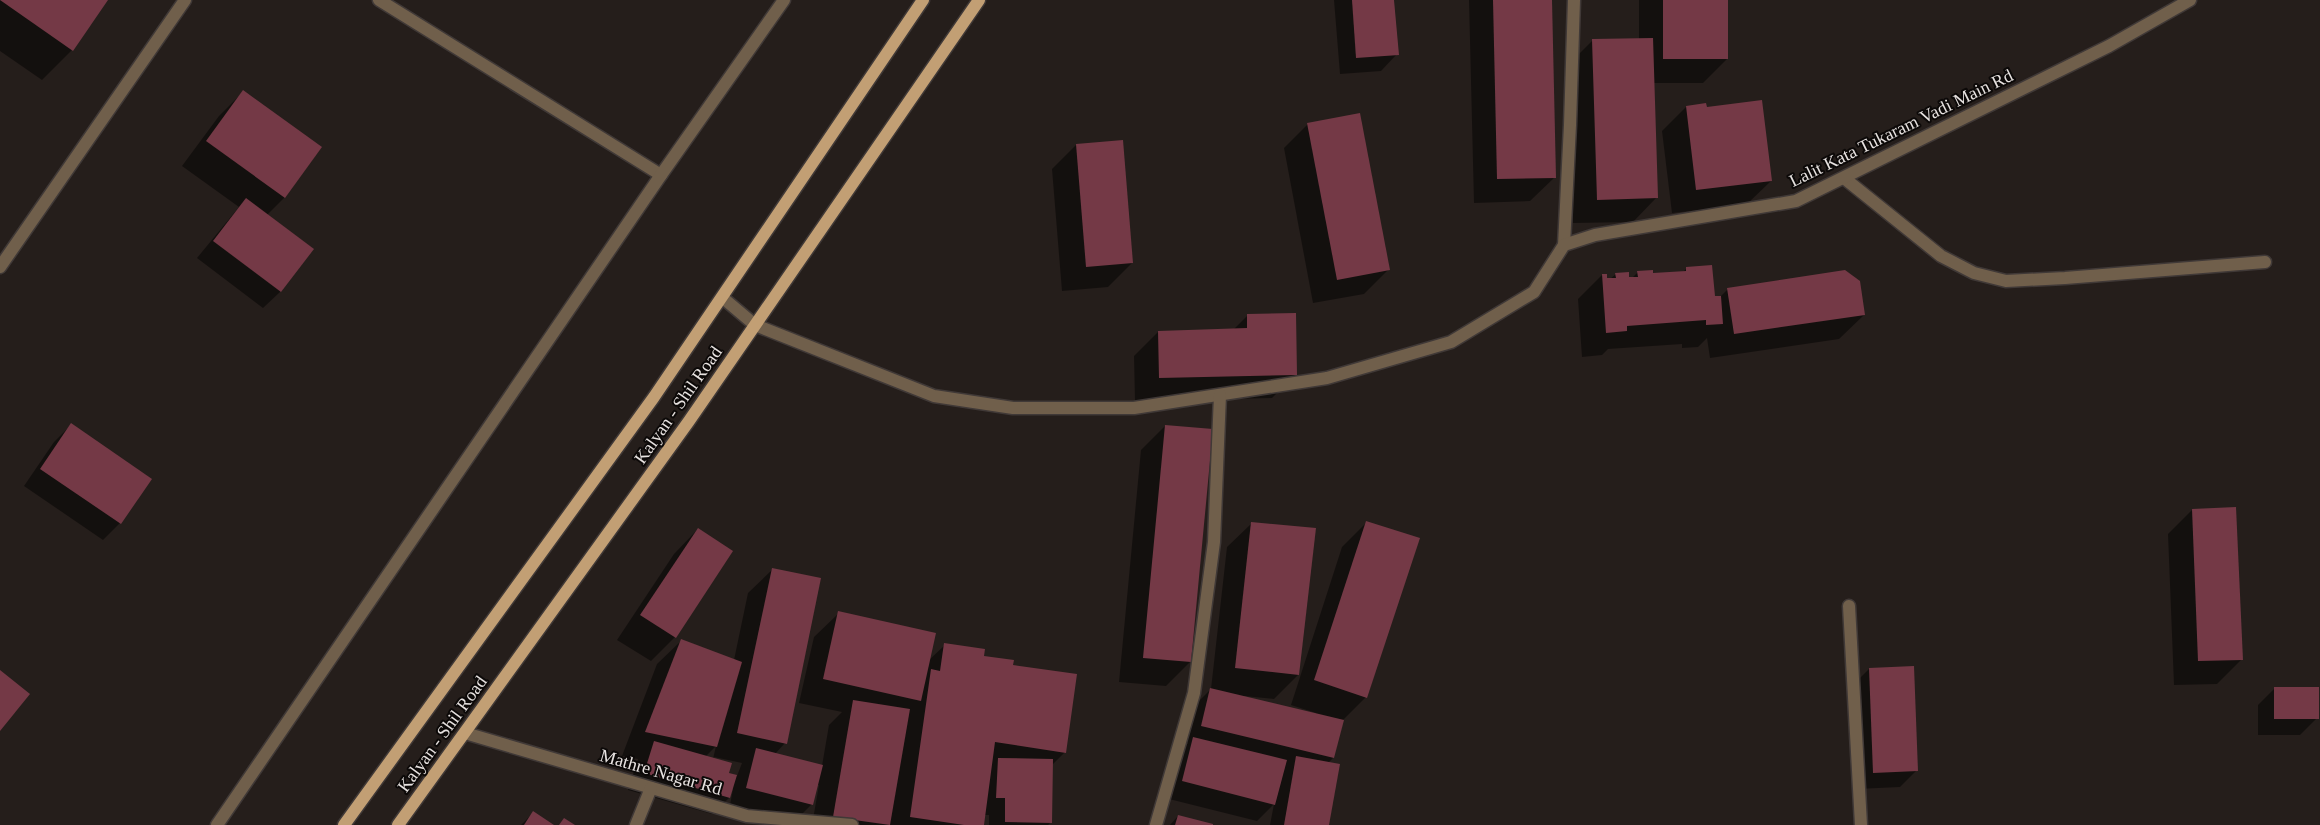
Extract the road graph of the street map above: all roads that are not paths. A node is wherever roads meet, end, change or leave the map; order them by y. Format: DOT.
graph roads {
  1 [pos="185,0"];
  2 [pos="379,0"];
  3 [pos="784,0"];
  4 [pos="923,0"];
  5 [pos="979,0"];
  6 [pos="1574,0"];
  7 [pos="2190,0"];
  8 [pos="661,175"];
  9 [pos="1844,178"];
  10 [pos="1564,245"];
  11 [pos="2264,262"];
  12 [pos="0,267"];
  13 [pos="723,298"];
  14 [pos="754,326"];
  15 [pos="1220,395"];
  16 [pos="1849,606"];
  17 [pos="465,733"];
  18 [pos="651,788"];
  19 [pos="217,825"];
  20 [pos="344,825"];
  21 [pos="398,825"];
  22 [pos="636,825"];
  23 [pos="852,825"];
  24 [pos="1156,825"];
  25 [pos="1861,825"];
  1 -- 12 [label="street"];
  2 -- 8 [label="street"];
  3 -- 8 [label="street"];
  4 -- 13 [label="main road, Kalyan - Shil Road"];
  5 -- 14 [label="main road, Kalyan - Shil Road"];
  6 -- 10 [label="street"];
  7 -- 9 [label="street, Lalit Kata Tukaram Vadi Main Rd"];
  8 -- 19 [label="street"];
  9 -- 10 [label="street, Lalit Kata Tukaram Vadi Main Rd"];
  9 -- 11 [label="street"];
  10 -- 15 [label="street"];
  13 -- 14 [label="street"];
  13 -- 20 [label="main road, Kalyan - Shil Road"];
  14 -- 15 [label="street"];
  14 -- 17 [label="main road, Kalyan - Shil Road"];
  15 -- 24 [label="street"];
  16 -- 25 [label="street"];
  17 -- 18 [label="street, Mathre Nagar Rd"];
  17 -- 21 [label="main road, Kalyan - Shil Road"];
  18 -- 22 [label="street"];
  18 -- 23 [label="street, Mathre Nagar Rd"];
}
